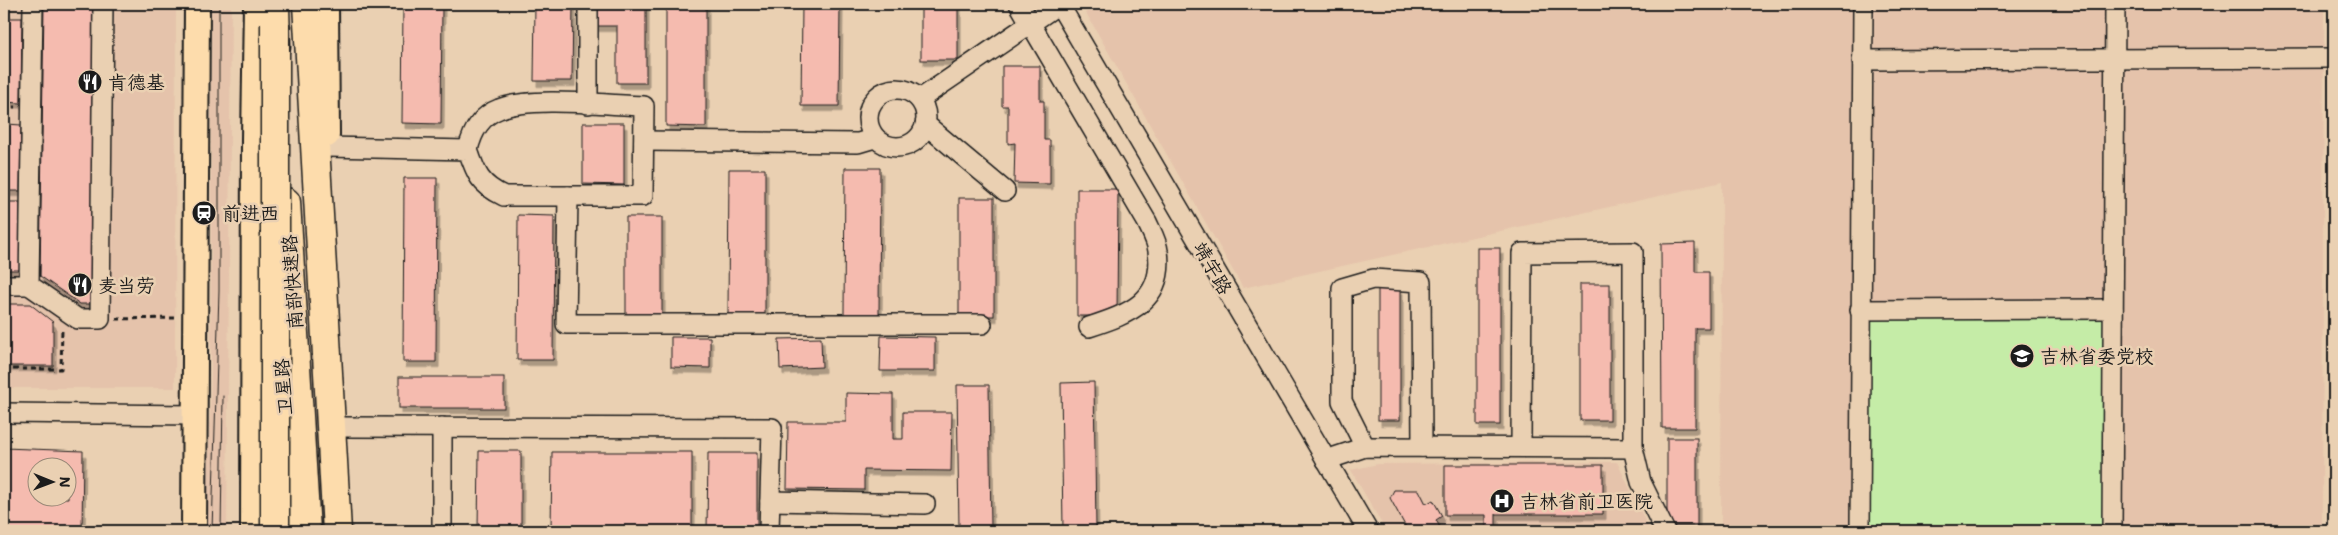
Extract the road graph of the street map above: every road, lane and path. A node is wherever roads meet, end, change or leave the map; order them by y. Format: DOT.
graph roads {
  1 [pos="33,4"];
  2 [pos="104,4"];
  3 [pos="198,4"];
  4 [pos="256,4"];
  5 [pos="308,4"];
  6 [pos="326,4"];
  7 [pos="588,4"];
  8 [pos="1019,4"];
  9 [pos="1059,4"];
  10 [pos="1863,4"];
  11 [pos="2115,4"];
  12 [pos="271,11"];
  13 [pos="1030,23"];
  14 [pos="2334,58"];
  15 [pos="1862,60"];
  16 [pos="2115,60"];
  17 [pos="920,100"];
  18 [pos="588,104"];
  19 [pos="925,124"];
  20 [pos="875,138"];
  21 [pos="644,141"];
  22 [pos="327,147"];
  23 [pos="468,150"];
  24 [pos="1005,191"];
  25 [pos="568,196"];
  26 [pos="4,285"];
  27 [pos="30,285"];
  28 [pos="63,309"];
  29 [pos="2113,309"];
  30 [pos="1860,310"];
  31 [pos="180,318"];
  32 [pos="100,319"];
  33 [pos="982,324"];
  34 [pos="1088,327"];
  35 [pos="4,369"];
  36 [pos="4,413"];
  37 [pos="194,415"];
  38 [pos="343,426"];
  39 [pos="442,427"];
  40 [pos="1521,446"];
  41 [pos="1365,447"];
  42 [pos="1422,447"];
  43 [pos="1633,448"];
  44 [pos="1326,460"];
  45 [pos="335,468"];
  46 [pos="770,501"];
  47 [pos="925,504"];
  48 [pos="194,531"];
  49 [pos="253,531"];
  50 [pos="275,531"];
  51 [pos="292,531"];
  52 [pos="306,531"];
  53 [pos="337,531"];
  54 [pos="347,531"];
  55 [pos="442,531"];
  56 [pos="770,531"];
  57 [pos="1368,531"];
  58 [pos="1665,531"];
  59 [pos="1860,531"];
  60 [pos="2112,531"];
  1 -- 27 [label="street"];
  2 -- 32 [label="street"];
  3 -- 37 [label="main road"];
  4 -- 49 [label="main road"];
  5 -- 45 [label="highway, 南部快速路"];
  6 -- 22 [label="main road"];
  7 -- 18 [label="street"];
  8 -- 13 [label="street"];
  9 -- 13 [label="street"];
  9 -- 44 [label="street, 靖宇路"];
  10 -- 15 [label="street"];
  11 -- 16 [label="street"];
  12 -- 50 [label="highway, bridge"];
  12 -- 51 [label="main road, 卫星路"];
  12 -- 52 [label="highway, 南部快速路, bridge"];
  13 -- 17 [label="street"];
  13 -- 34 [label="street"];
  14 -- 16 [label="street"];
  15 -- 16 [label="street"];
  15 -- 30 [label="street"];
  16 -- 29 [label="street"];
  17 -- 19 [label="street"];
  17 -- 20 [label="street"];
  18 -- 21 [label="street"];
  18 -- 23 [label="street"];
  19 -- 20 [label="street"];
  19 -- 24 [label="street"];
  20 -- 21 [label="street"];
  21 -- 25 [label="street"];
  22 -- 23 [label="street"];
  22 -- 38 [label="main road"];
  23 -- 25 [label="street"];
  25 -- 33 [label="street"];
  26 -- 27 [label="street"];
  27 -- 28 [label="street"];
  28 -- 32 [label="street"];
  28 -- 35 [label="path"];
  29 -- 30 [label="street"];
  29 -- 60 [label="street"];
  30 -- 59 [label="street"];
  31 -- 32 [label="path"];
  36 -- 37 [label="street"];
  37 -- 48 [label="main road"];
  38 -- 39 [label="street"];
  38 -- 54 [label="main road"];
  39 -- 46 [label="street"];
  39 -- 55 [label="street"];
  40 -- 42 [label="street"];
  40 -- 43 [label="street"];
  40 -- 43 [label="street"];
  41 -- 42 [label="street"];
  41 -- 42 [label="street"];
  41 -- 44 [label="street"];
  43 -- 58 [label="street"];
  44 -- 57 [label="street, 靖宇路"];
  45 -- 53 [label="highway, 南部快速路"];
  45 -- 54 [label="highway"];
  46 -- 47 [label="street"];
  46 -- 56 [label="street"];
}
